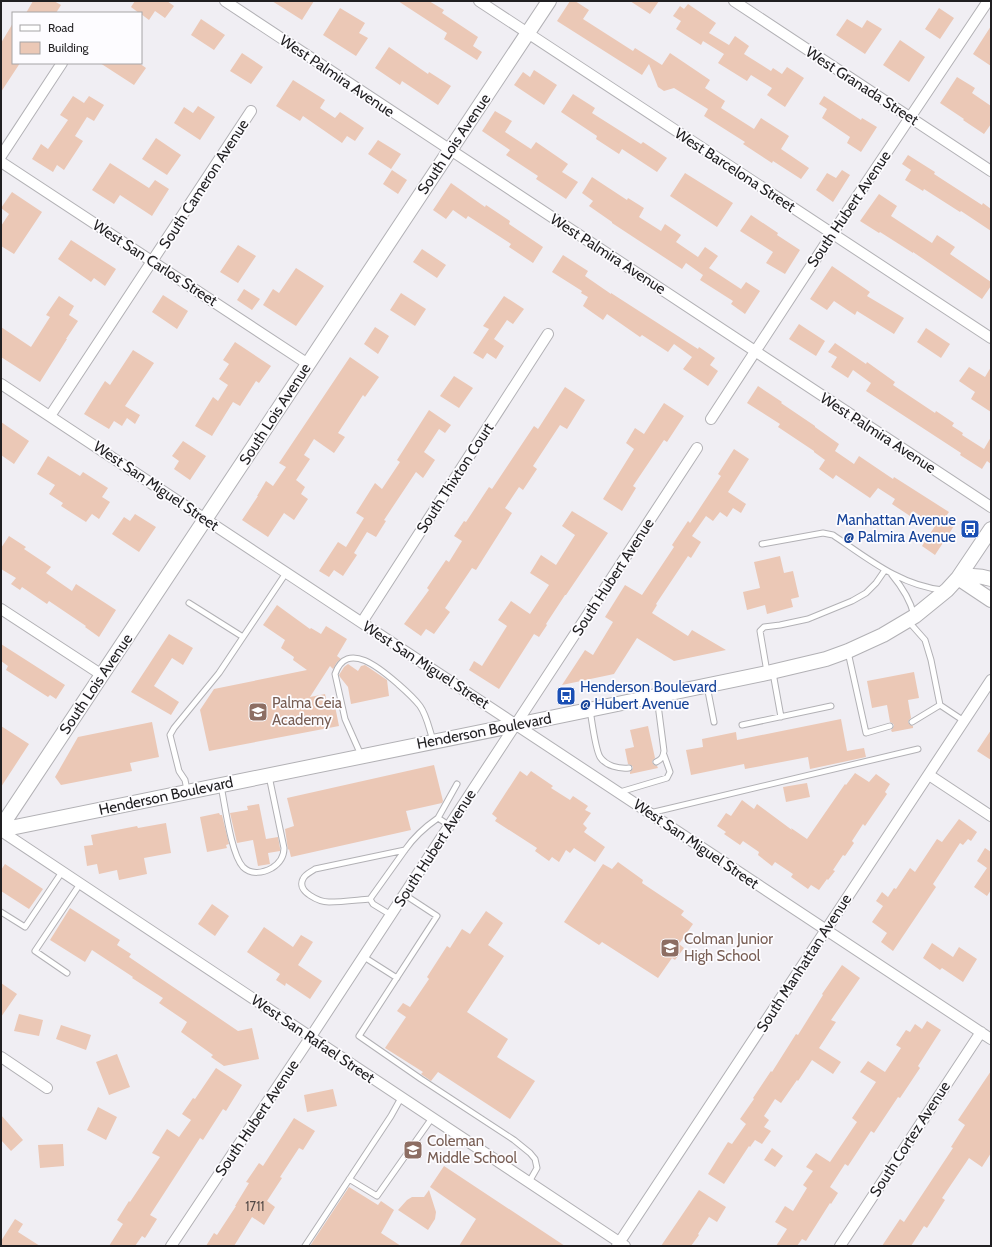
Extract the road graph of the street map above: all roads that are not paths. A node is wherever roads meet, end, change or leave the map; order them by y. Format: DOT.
graph roads {
  1 [pos="225,1"];
  2 [pos="479,1"];
  3 [pos="550,1"];
  4 [pos="734,1"];
  5 [pos="989,2"];
  6 [pos="528,33"];
  7 [pos="61,64"];
  8 [pos="251,111"];
  9 [pos="910,117"];
  10 [pos="450,150"];
  11 [pos="1,156"];
  12 [pos="1,162"];
  13 [pos="991,170"];
  14 [pos="832,234"];
  15 [pos="153,261"];
  16 [pos="548,334"];
  17 [pos="991,338"];
  18 [pos="755,351"];
  19 [pos="308,364"];
  20 [pos="1,384"];
  21 [pos="50,416"];
  22 [pos="711,419"];
  23 [pos="697,448"];
  24 [pos="991,507"];
  25 [pos="206,520"];
  26 [pos="990,536"];
  27 [pos="762,544"];
  28 [pos="885,570"];
  29 [pos="286,573"];
  30 [pos="892,574"];
  31 [pos="958,578"];
  32 [pos="991,579"];
  33 [pos="947,590"];
  34 [pos="991,600"];
  35 [pos="189,603"];
  36 [pos="1,609"];
  37 [pos="912,619"];
  38 [pos="362,622"];
  39 [pos="243,637"];
  40 [pos="848,651"];
  41 [pos="770,672"];
  42 [pos="102,675"];
  43 [pos="991,680"];
  44 [pos="707,685"];
  45 [pos="656,695"];
  46 [pos="940,705"];
  47 [pos="830,706"];
  48 [pos="590,709"];
  49 [pos="781,717"];
  50 [pos="964,720"];
  51 [pos="714,722"];
  52 [pos="912,722"];
  53 [pos="516,725"];
  54 [pos="742,725"];
  55 [pos="890,726"];
  56 [pos="433,741"];
  57 [pos="918,749"];
  58 [pos="664,755"];
  59 [pos="361,756"];
  60 [pos="656,762"];
  61 [pos="629,768"];
  62 [pos="268,775"];
  63 [pos="929,775"];
  64 [pos="456,784"];
  65 [pos="220,785"];
  66 [pos="187,792"];
  67 [pos="620,792"];
  68 [pos="650,813"];
  69 [pos="991,816"];
  70 [pos="438,818"];
  71 [pos="450,826"];
  72 [pos="1,829"];
  73 [pos="405,850"];
  74 [pos="62,872"];
  75 [pos="80,884"];
  76 [pos="405,895"];
  77 [pos="370,899"];
  78 [pos="1,912"];
  79 [pos="391,915"];
  80 [pos="826,930"];
  81 [pos="364,957"];
  82 [pos="68,973"];
  83 [pos="397,978"];
  84 [pos="981,1032"];
  85 [pos="310,1038"];
  86 [pos="991,1039"];
  87 [pos="1,1057"];
  88 [pos="47,1088"];
  89 [pos="402,1098"];
  90 [pos="432,1118"];
  91 [pos="349,1179"];
  92 [pos="529,1182"];
  93 [pos="620,1245"];
  94 [pos="171,1246"];
  95 [pos="305,1246"];
  96 [pos="840,1246"];
  1 -- 10 [label="street, West Palmira Avenue"];
  2 -- 6 [label="street, West Barcelona Street"];
  3 -- 6 [label="street, South Lois Avenue"];
  4 -- 9 [label="street, West Granada Street"];
  5 -- 9 [label="street, South Hubert Avenue"];
  6 -- 10 [label="street, South Lois Avenue"];
  6 -- 14 [label="street, West Barcelona Street"];
  7 -- 11 [label="street"];
  8 -- 15 [label="street, South Cameron Avenue"];
  9 -- 13 [label="street, West Granada Street"];
  9 -- 14 [label="street, South Hubert Avenue"];
  10 -- 18 [label="street, West Palmira Avenue"];
  10 -- 19 [label="street, South Lois Avenue"];
  12 -- 15 [label="street, West San Carlos Street"];
  14 -- 17 [label="street, West Barcelona Street"];
  14 -- 18 [label="street, South Hubert Avenue"];
  15 -- 19 [label="street, West San Carlos Street"];
  15 -- 21 [label="street, South Cameron Avenue"];
  16 -- 38 [label="street, South Thixton Court"];
  18 -- 22 [label="street, South Hubert Avenue"];
  18 -- 24 [label="street, West Palmira Avenue"];
  19 -- 25 [label="street, South Lois Avenue"];
  20 -- 21 [label="street, West San Miguel Street"];
  21 -- 25 [label="street, West San Miguel Street"];
  23 -- 53 [label="street, South Hubert Avenue"];
  25 -- 29 [label="street, West San Miguel Street"];
  25 -- 42 [label="street, South Lois Avenue"];
  26 -- 31 [label="street"];
  27 -- 28 [label="lane"];
  28 -- 30 [label="lane"];
  28 -- 41 [label="lane"];
  29 -- 38 [label="street, West San Miguel Street"];
  29 -- 39 [label="lane"];
  30 -- 33 [label="lane"];
  30 -- 37 [label="lane"];
  31 -- 32 [label="street"];
  31 -- 33 [label="street, Henderson Boulevard"];
  31 -- 34 [label="street"];
  33 -- 37 [label="street, Henderson Boulevard"];
  35 -- 39 [label="lane"];
  36 -- 42 [label="street"];
  37 -- 40 [label="street, Henderson Boulevard"];
  37 -- 46 [label="lane"];
  38 -- 53 [label="street, West San Miguel Street"];
  39 -- 66 [label="lane"];
  40 -- 41 [label="street, Henderson Boulevard"];
  40 -- 55 [label="lane"];
  41 -- 44 [label="street, Henderson Boulevard"];
  41 -- 49 [label="lane"];
  42 -- 72 [label="street, South Lois Avenue"];
  43 -- 50 [label="street, South Manhattan Avenue"];
  44 -- 45 [label="street, Henderson Boulevard"];
  44 -- 51 [label="lane"];
  45 -- 48 [label="street, Henderson Boulevard"];
  45 -- 58 [label="lane"];
  46 -- 50 [label="lane"];
  46 -- 52 [label="lane"];
  47 -- 49 [label="lane"];
  48 -- 53 [label="street, Henderson Boulevard"];
  48 -- 61 [label="lane"];
  49 -- 54 [label="lane"];
  50 -- 63 [label="street, South Manhattan Avenue"];
  53 -- 56 [label="street, Henderson Boulevard"];
  53 -- 67 [label="street, West San Miguel Street"];
  53 -- 71 [label="street, South Hubert Avenue"];
  56 -- 59 [label="street, Henderson Boulevard"];
  56 -- 59 [label="lane"];
  57 -- 68 [label="lane"];
  58 -- 60 [label="lane"];
  58 -- 67 [label="lane"];
  59 -- 62 [label="street, Henderson Boulevard"];
  62 -- 65 [label="street, Henderson Boulevard"];
  62 -- 65 [label="lane"];
  63 -- 69 [label="street"];
  63 -- 80 [label="street, South Manhattan Avenue"];
  64 -- 70 [label="lane"];
  65 -- 66 [label="street, Henderson Boulevard"];
  66 -- 72 [label="street, Henderson Boulevard"];
  67 -- 68 [label="street, West San Miguel Street"];
  68 -- 80 [label="street, West San Miguel Street"];
  70 -- 71 [label="lane"];
  70 -- 73 [label="lane"];
  71 -- 76 [label="street, South Hubert Avenue"];
  72 -- 74 [label="street, West San Rafael Street"];
  73 -- 77 [label="lane"];
  73 -- 77 [label="lane"];
  74 -- 75 [label="street, West San Rafael Street"];
  74 -- 78 [label="lane"];
  75 -- 82 [label="lane"];
  75 -- 85 [label="street, West San Rafael Street"];
  76 -- 79 [label="street, South Hubert Avenue"];
  76 -- 83 [label="lane"];
  77 -- 79 [label="lane"];
  79 -- 81 [label="street, South Hubert Avenue"];
  80 -- 84 [label="street, West San Miguel Street"];
  80 -- 93 [label="street, South Manhattan Avenue"];
  81 -- 83 [label="lane"];
  81 -- 85 [label="street, South Hubert Avenue"];
  83 -- 92 [label="lane"];
  84 -- 86 [label="street, West San Miguel Street"];
  84 -- 96 [label="street, South Cortez Avenue"];
  85 -- 89 [label="street, West San Rafael Street"];
  85 -- 94 [label="street, South Hubert Avenue"];
  87 -- 88 [label="street"];
  89 -- 90 [label="street, West San Rafael Street"];
  89 -- 91 [label="lane"];
  90 -- 91 [label="lane"];
  90 -- 92 [label="street, West San Rafael Street"];
  91 -- 95 [label="lane"];
  92 -- 93 [label="street, West San Rafael Street"];
}
